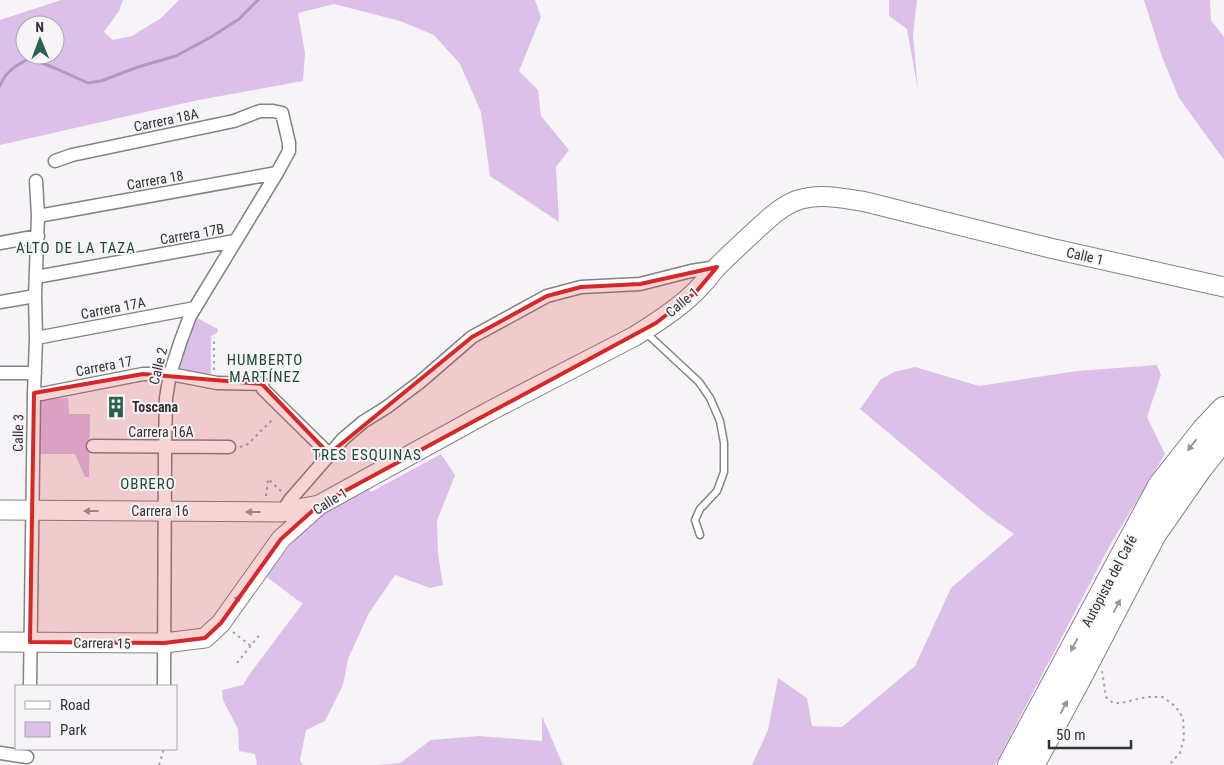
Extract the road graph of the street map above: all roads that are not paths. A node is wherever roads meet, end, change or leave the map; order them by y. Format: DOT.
graph roads {
  1 [pos="282,113"];
  2 [pos="55,161"];
  3 [pos="277,173"];
  4 [pos="36,181"];
  5 [pos="38,216"];
  6 [pos="38,236"];
  7 [pos="235,241"];
  8 [pos="0,243"];
  9 [pos="718,267"];
  10 [pos="36,277"];
  11 [pos="1224,287"];
  12 [pos="35,296"];
  13 [pos="0,302"];
  14 [pos="195,308"];
  15 [pos="643,331"];
  16 [pos="36,338"];
  17 [pos="0,373"];
  18 [pos="35,373"];
  19 [pos="170,374"];
  20 [pos="34,393"];
  21 [pos="1224,409"];
  22 [pos="1224,438"];
  23 [pos="93,446"];
  24 [pos="165,447"];
  25 [pos="229,447"];
  26 [pos="329,454"];
  27 [pos="319,505"];
  28 [pos="279,508"];
  29 [pos="0,510"];
  30 [pos="32,511"];
  31 [pos="164,511"];
  32 [pos="700,535"];
  33 [pos="204,638"];
  34 [pos="0,642"];
  35 [pos="30,642"];
  36 [pos="164,644"];
  37 [pos="30,685"];
  38 [pos="164,685"];
  39 [pos="0,753"];
  40 [pos="27,757"];
  41 [pos="1010,765"];
  42 [pos="1032,765"];
  1 -- 2 [label="street, Carrera 18A"];
  1 -- 3 [label="street, Calle 2"];
  3 -- 5 [label="street, Carrera 18"];
  3 -- 7 [label="street, Calle 2"];
  4 -- 5 [label="street, Calle 3"];
  5 -- 6 [label="street, Calle 3"];
  6 -- 8 [label="street"];
  6 -- 10 [label="street, Calle 3"];
  7 -- 10 [label="street, Carrera 17B"];
  7 -- 14 [label="street, Calle 2"];
  9 -- 11 [label="street, Calle 1"];
  9 -- 15 [label="street, Calle 1"];
  9 -- 26 [label="street, Calle 1"];
  10 -- 12 [label="street, Calle 3"];
  12 -- 13 [label="street"];
  12 -- 16 [label="street, Calle 3"];
  14 -- 16 [label="street, Carrera 17A"];
  14 -- 19 [label="street, Calle 2"];
  15 -- 27 [label="street, Calle 1"];
  15 -- 32 [label="lane"];
  16 -- 18 [label="street, Calle 3"];
  17 -- 18 [label="street"];
  18 -- 20 [label="street, Calle 3"];
  19 -- 20 [label="street, Carrera 17"];
  19 -- 24 [label="street, Calle 2"];
  19 -- 26 [label="street, Carrera 17"];
  20 -- 30 [label="street, Calle 3"];
  21 -- 41 [label="highway, Autopista del Café, one-way"];
  42 -- 22 [label="highway, Autopista del Café, one-way"];
  23 -- 24 [label="street, Carrera 16A"];
  24 -- 25 [label="street, Carrera 16A"];
  24 -- 31 [label="street, Calle 2"];
  26 -- 28 [label="street, Calle 1"];
  27 -- 28 [label="street, Carrera 16"];
  33 -- 27 [label="street, Calle 1, one-way"];
  28 -- 31 [label="street, Carrera 16, one-way"];
  29 -- 30 [label="street, Carrera 16"];
  31 -- 30 [label="street, Carrera 16, one-way"];
  30 -- 35 [label="street, Calle 3"];
  31 -- 36 [label="street, Calle 2"];
  33 -- 36 [label="street, Carrera 15"];
  34 -- 35 [label="street, Carrera 15"];
  35 -- 36 [label="street, Carrera 15"];
  35 -- 37 [label="street, Calle 3"];
  36 -- 38 [label="street, Calle 2"];
  39 -- 40 [label="street"];
}
